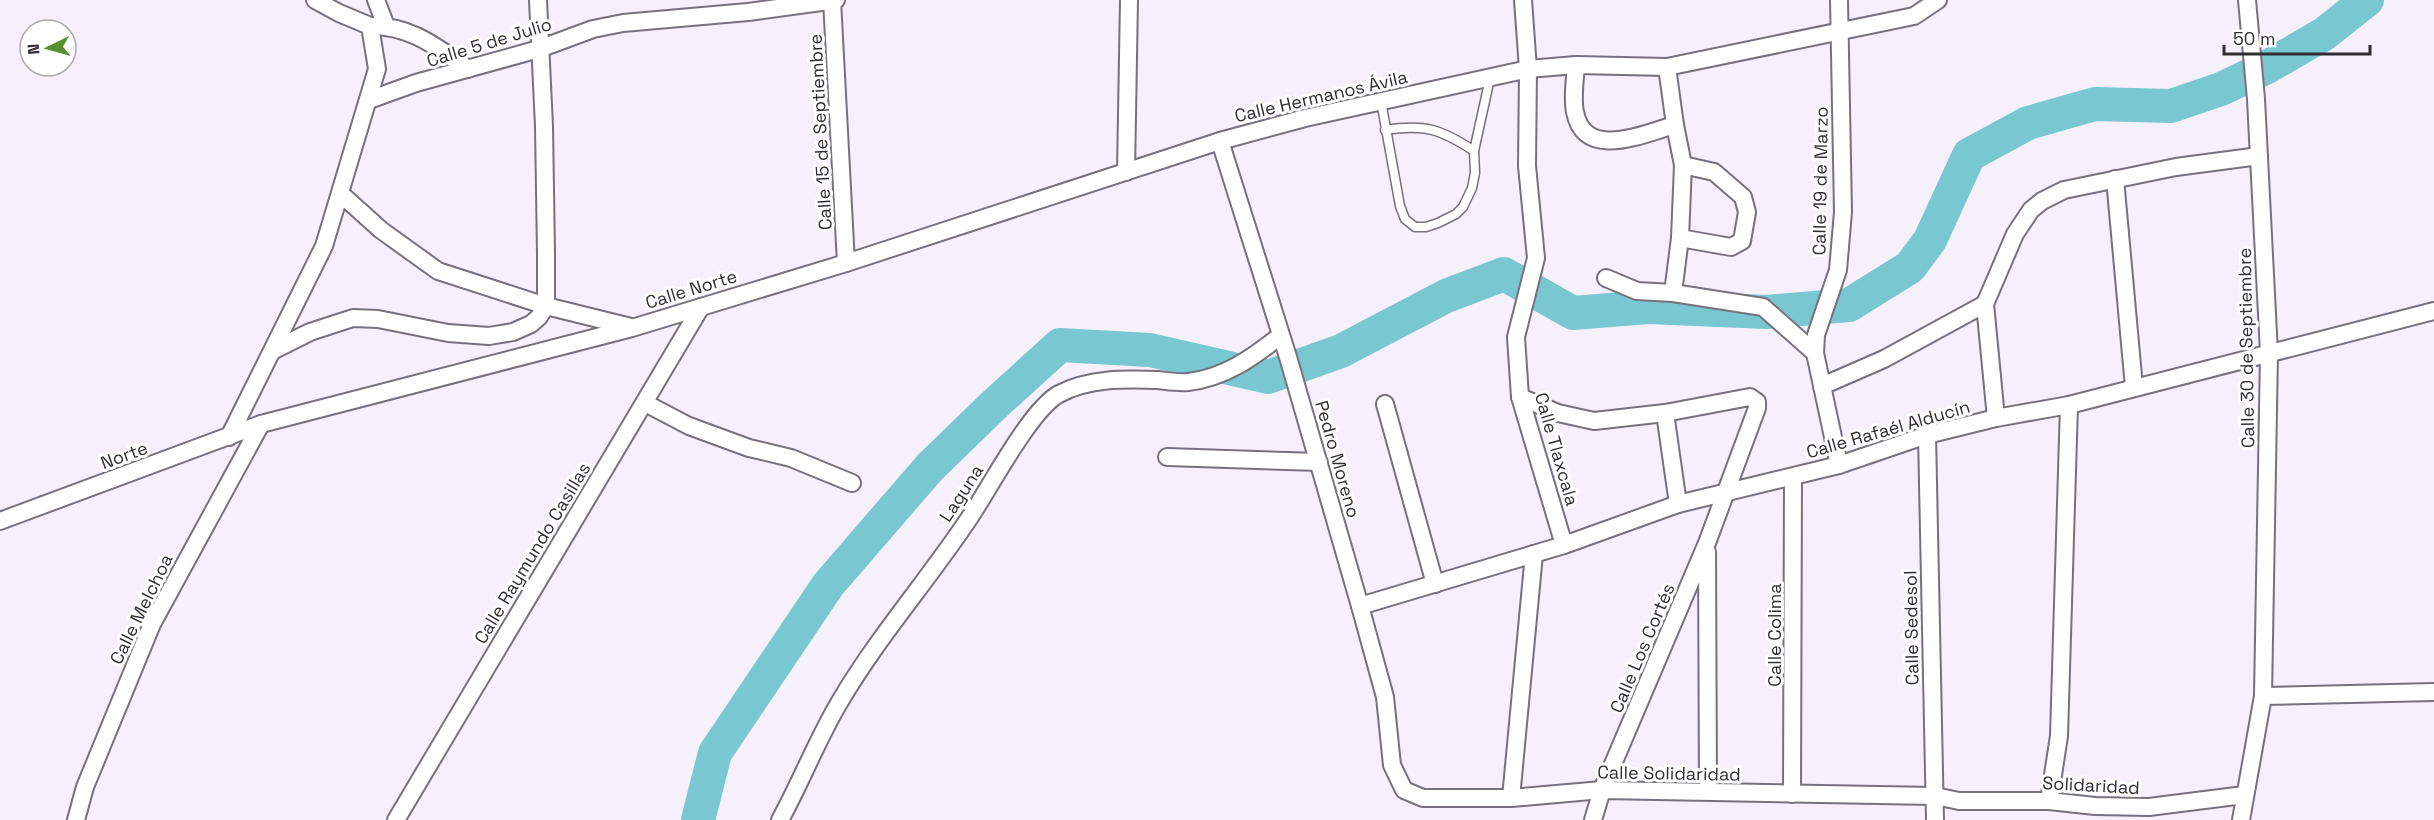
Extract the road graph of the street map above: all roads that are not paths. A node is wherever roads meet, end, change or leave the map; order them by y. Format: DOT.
graph roads {
  1 [pos="315,0"];
  2 [pos="376,0"];
  3 [pos="538,0"];
  4 [pos="833,0"];
  5 [pos="1129,0"];
  6 [pos="1523,0"];
  7 [pos="1839,0"];
  8 [pos="1938,0"];
  9 [pos="2247,0"];
  10 [pos="378,26"];
  11 [pos="1839,32"];
  12 [pos="539,49"];
  13 [pos="1576,65"];
  14 [pos="1667,67"];
  15 [pos="468,69"];
  16 [pos="1528,69"];
  17 [pos="1490,78"];
  18 [pos="369,100"];
  19 [pos="1381,101"];
  20 [pos="1675,125"];
  21 [pos="1385,130"];
  22 [pos="1220,141"];
  23 [pos="1474,151"];
  24 [pos="2259,156"];
  25 [pos="1683,165"];
  26 [pos="1126,172"];
  27 [pos="2115,179"];
  28 [pos="341,194"];
  29 [pos="1680,238"];
  30 [pos="846,263"];
  31 [pos="1606,278"];
  32 [pos="1673,293"];
  33 [pos="1985,304"];
  34 [pos="546,306"];
  35 [pos="701,307"];
  36 [pos="2434,311"];
  37 [pos="632,328"];
  38 [pos="1280,336"];
  39 [pos="1809,338"];
  40 [pos="274,350"];
  41 [pos="2269,353"];
  42 [pos="1822,386"];
  43 [pos="2134,387"];
  44 [pos="1520,397"];
  45 [pos="645,403"];
  46 [pos="1386,404"];
  47 [pos="2069,405"];
  48 [pos="1665,413"];
  49 [pos="1996,418"];
  50 [pos="261,424"];
  51 [pos="1927,435"];
  52 [pos="229,437"];
  53 [pos="1167,457"];
  54 [pos="1319,462"];
  55 [pos="1839,465"];
  56 [pos="1794,477"];
  57 [pos="852,483"];
  58 [pos="1728,492"];
  59 [pos="1678,504"];
  60 [pos="0,521"];
  61 [pos="1707,543"];
  62 [pos="1564,545"];
  63 [pos="1534,554"];
  64 [pos="1435,584"];
  65 [pos="1360,606"];
  66 [pos="2434,692"];
  67 [pos="2263,696"];
  68 [pos="1404,790"];
  69 [pos="1602,790"];
  70 [pos="1708,791"];
  71 [pos="1792,794"];
  72 [pos="2244,795"];
  73 [pos="1935,796"];
  74 [pos="1511,798"];
  75 [pos="2049,801"];
  76 [pos="76,820"];
  77 [pos="396,820"];
  78 [pos="780,820"];
  79 [pos="1593,820"];
  80 [pos="1935,820"];
  81 [pos="2241,820"];
  1 -- 10 [label="street"];
  2 -- 10 [label="street"];
  3 -- 12 [label="street"];
  4 -- 12 [label="street, Calle 5 de Julio"];
  4 -- 30 [label="street, Calle 15 de Septiembre"];
  5 -- 26 [label="street"];
  6 -- 16 [label="street, Calle Tlaxcala"];
  7 -- 11 [label="street, Calle 19 de Marzo"];
  8 -- 11 [label="street"];
  9 -- 24 [label="street, Calle 30 de Septiembre"];
  10 -- 15 [label="street"];
  10 -- 18 [label="street"];
  11 -- 14 [label="street, Calle Hermanos Ávila"];
  11 -- 39 [label="street, Calle 19 de Marzo"];
  12 -- 15 [label="street, Calle 5 de Julio"];
  12 -- 34 [label="street"];
  13 -- 14 [label="street, Calle Hermanos Ávila"];
  13 -- 16 [label="street, Calle Hermanos Ávila"];
  13 -- 20 [label="street"];
  14 -- 20 [label="street"];
  15 -- 18 [label="street, Calle 5 de Julio"];
  16 -- 17 [label="street, Calle Hermanos Ávila"];
  16 -- 44 [label="street, Calle Tlaxcala"];
  17 -- 19 [label="street, Calle Hermanos Ávila"];
  17 -- 23 [label="lane"];
  18 -- 28 [label="street"];
  19 -- 21 [label="lane"];
  19 -- 22 [label="street, Calle Hermanos Ávila"];
  20 -- 25 [label="street"];
  21 -- 23 [label="lane"];
  21 -- 23 [label="lane"];
  22 -- 26 [label="street, Calle Hermanos Ávila"];
  22 -- 38 [label="street, Pedro Moreno"];
  24 -- 27 [label="street"];
  24 -- 41 [label="street, Calle 30 de Septiembre"];
  25 -- 29 [label="street"];
  25 -- 29 [label="street"];
  26 -- 30 [label="street, Calle Norte"];
  27 -- 33 [label="street"];
  27 -- 43 [label="street"];
  28 -- 34 [label="street"];
  28 -- 40 [label="street"];
  29 -- 32 [label="street"];
  30 -- 35 [label="street, Calle Norte"];
  31 -- 32 [label="street"];
  32 -- 39 [label="street"];
  33 -- 42 [label="street"];
  33 -- 49 [label="street"];
  34 -- 37 [label="street"];
  34 -- 40 [label="street"];
  35 -- 37 [label="street, Calle Norte"];
  35 -- 45 [label="street, Calle Raymundo Casillas"];
  36 -- 41 [label="street, Calle Rafaél Alducín"];
  37 -- 50 [label="street, Calle Norte"];
  38 -- 54 [label="street, Pedro Moreno"];
  38 -- 78 [label="street, Laguna"];
  39 -- 42 [label="street, Calle 19 de Marzo"];
  40 -- 52 [label="street"];
  41 -- 43 [label="street, Calle Rafaél Alducín"];
  41 -- 67 [label="street, Calle 30 de Septiembre"];
  42 -- 55 [label="street, Calle 19 de Marzo"];
  43 -- 47 [label="street, Calle Rafaél Alducín"];
  44 -- 48 [label="street"];
  44 -- 62 [label="street, Calle Tlaxcala"];
  45 -- 57 [label="street"];
  45 -- 77 [label="street, Calle Raymundo Casillas"];
  46 -- 64 [label="street"];
  47 -- 49 [label="street, Calle Rafaél Alducín"];
  47 -- 75 [label="street"];
  48 -- 58 [label="street, Calle Los Cortés"];
  48 -- 59 [label="street"];
  49 -- 51 [label="street, Calle Rafaél Alducín"];
  50 -- 52 [label="street, Norte"];
  50 -- 76 [label="street, Calle Melchoa"];
  51 -- 55 [label="street, Calle Rafaél Alducín"];
  51 -- 73 [label="street, Calle Sedesol"];
  52 -- 60 [label="street, Norte"];
  53 -- 54 [label="street"];
  54 -- 65 [label="street, Pedro Moreno"];
  55 -- 56 [label="street, Calle Rafaél Alducín"];
  56 -- 58 [label="street, Calle Rafaél Alducín"];
  56 -- 71 [label="street, Calle Colima"];
  58 -- 59 [label="street, Calle Rafaél Alducín"];
  58 -- 61 [label="street, Calle Los Cortés"];
  59 -- 62 [label="street, Calle Rafaél Alducín"];
  61 -- 69 [label="street, Calle Los Cortés"];
  61 -- 70 [label="street"];
  62 -- 63 [label="street, Calle Rafaél Alducín"];
  63 -- 64 [label="street, Calle Rafaél Alducín"];
  63 -- 74 [label="street"];
  64 -- 65 [label="street, Calle Rafaél Alducín"];
  65 -- 68 [label="street, Pedro Moreno"];
  66 -- 67 [label="street"];
  67 -- 72 [label="street, Calle 30 de Septiembre"];
  68 -- 74 [label="street, Calle Solidaridad"];
  69 -- 70 [label="street, Calle Solidaridad"];
  69 -- 74 [label="street, Calle Solidaridad"];
  69 -- 79 [label="street, Calle Los Cortés"];
  70 -- 71 [label="street, Calle Solidaridad"];
  71 -- 73 [label="street, Calle Solidaridad"];
  72 -- 75 [label="street, Solidaridad"];
  72 -- 81 [label="street, Calle 30 de Septiembre"];
  73 -- 75 [label="street, Solidaridad"];
  73 -- 80 [label="street, Calle Sedesol"];
}
